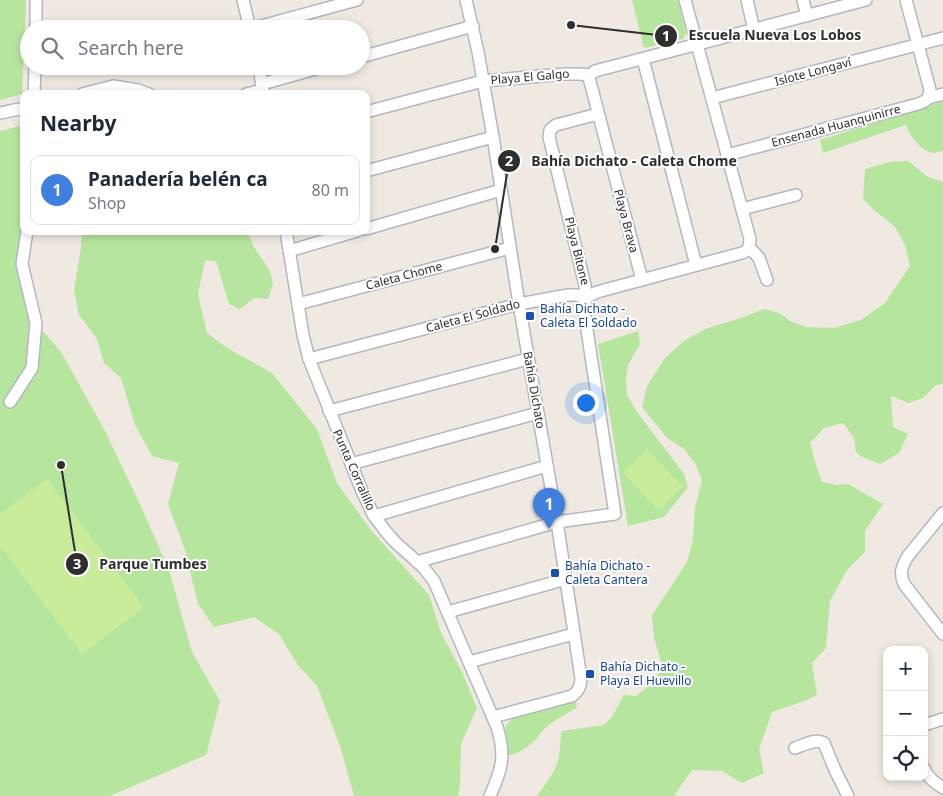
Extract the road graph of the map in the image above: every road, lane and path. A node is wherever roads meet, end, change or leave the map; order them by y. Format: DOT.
graph roads {
  1 [pos="36,0"];
  2 [pos="243,0"];
  3 [pos="357,0"];
  4 [pos="466,0"];
  5 [pos="686,0"];
  6 [pos="747,0"];
  7 [pos="803,0"];
  8 [pos="866,0"];
  9 [pos="906,0"];
  10 [pos="807,16"];
  11 [pos="36,20"];
  12 [pos="248,20"];
  13 [pos="283,20"];
  14 [pos="473,26"];
  15 [pos="754,30"];
  16 [pos="943,38"];
  17 [pos="697,45"];
  18 [pos="918,45"];
  19 [pos="370,55"];
  20 [pos="643,59"];
  21 [pos="35,75"];
  22 [pos="260,75"];
  23 [pos="301,75"];
  24 [pos="590,75"];
  25 [pos="483,81"];
  26 [pos="262,89"];
  27 [pos="34,90"];
  28 [pos="98,90"];
  29 [pos="138,90"];
  30 [pos="943,94"];
  31 [pos="712,98"];
  32 [pos="928,98"];
  33 [pos="20,109"];
  34 [pos="370,111"];
  35 [pos="0,113"];
  36 [pos="598,114"];
  37 [pos="493,136"];
  38 [pos="727,155"];
  39 [pos="370,170"];
  40 [pos="501,190"];
  41 [pos="796,195"];
  42 [pos="742,209"];
  43 [pos="370,228"];
  44 [pos="26,235"];
  45 [pos="287,235"];
  46 [pos="343,235"];
  47 [pos="749,247"];
  48 [pos="510,248"];
  49 [pos="289,251"];
  50 [pos="696,265"];
  51 [pos="642,280"];
  52 [pos="767,280"];
  53 [pos="586,299"];
  54 [pos="298,304"];
  55 [pos="519,304"];
  56 [pos="309,359"];
  57 [pos="528,359"];
  58 [pos="10,402"];
  59 [pos="329,411"];
  60 [pos="538,413"];
  61 [pos="351,464"];
  62 [pos="547,466"];
  63 [pos="943,513"];
  64 [pos="374,516"];
  65 [pos="557,522"];
  66 [pos="417,562"];
  67 [pos="566,579"];
  68 [pos="448,612"];
  69 [pos="574,634"];
  70 [pos="943,634"];
  71 [pos="469,662"];
  72 [pos="493,717"];
  73 [pos="943,720"];
  74 [pos="928,725"];
  75 [pos="795,748"];
  76 [pos="928,777"];
  77 [pos="943,788"];
  78 [pos="490,796"];
  79 [pos="848,796"];
  1 -- 11 [label="street"];
  2 -- 12 [label="street"];
  3 -- 13 [label="street"];
  4 -- 14 [label="street, Bahía Dichato"];
  5 -- 17 [label="street"];
  6 -- 15 [label="street"];
  7 -- 10 [label="street"];
  8 -- 10 [label="street, Playa El Galgo"];
  9 -- 18 [label="street"];
  10 -- 15 [label="street, Playa El Galgo"];
  14 -- 19 [label="street"];
  14 -- 25 [label="street, Bahía Dichato"];
  15 -- 17 [label="street, Playa El Galgo"];
  16 -- 18 [label="street, Islote Longaví"];
  17 -- 20 [label="street, Playa El Galgo"];
  17 -- 31 [label="street"];
  18 -- 31 [label="street, Islote Longaví"];
  18 -- 32 [label="street"];
  20 -- 24 [label="street, Playa El Galgo"];
  20 -- 50 [label="street"];
  21 -- 27 [label="street"];
  22 -- 26 [label="street"];
  23 -- 26 [label="street"];
  24 -- 25 [label="street, Playa El Galgo"];
  24 -- 36 [label="street, Playa Brava"];
  25 -- 34 [label="street, Playa El Galgo"];
  25 -- 37 [label="street, Bahía Dichato"];
  28 -- 29 [label="street"];
  30 -- 32 [label="street, Ensenada Huanquinirre"];
  31 -- 38 [label="street"];
  32 -- 38 [label="street, Ensenada Huanquinirre"];
  33 -- 35 [label="street"];
  36 -- 51 [label="street, Playa Brava"];
  36 -- 53 [label="street, Playa Bitone"];
  37 -- 39 [label="street"];
  37 -- 40 [label="street, Bahía Dichato"];
  38 -- 42 [label="street"];
  40 -- 43 [label="street"];
  40 -- 48 [label="street, Bahía Dichato"];
  41 -- 42 [label="street"];
  42 -- 47 [label="street"];
  44 -- 58 [label="street"];
  45 -- 49 [label="street, Punta Corralillo"];
  46 -- 49 [label="street"];
  47 -- 50 [label="street"];
  47 -- 52 [label="street"];
  48 -- 54 [label="street, Caleta Chome"];
  48 -- 55 [label="street, Bahía Dichato"];
  49 -- 54 [label="street, Punta Corralillo"];
  50 -- 51 [label="street"];
  51 -- 53 [label="street"];
  53 -- 55 [label="street, Caleta El Soldado"];
  53 -- 65 [label="street, Playa Bitone"];
  54 -- 56 [label="street, Punta Corralillo"];
  55 -- 56 [label="street, Caleta El Soldado"];
  55 -- 57 [label="street, Bahía Dichato"];
  56 -- 59 [label="street, Punta Corralillo"];
  57 -- 59 [label="street"];
  57 -- 60 [label="street, Bahía Dichato"];
  59 -- 61 [label="street, Punta Corralillo"];
  60 -- 61 [label="street"];
  60 -- 62 [label="street, Bahía Dichato"];
  61 -- 64 [label="street, Punta Corralillo"];
  62 -- 64 [label="street"];
  62 -- 65 [label="street, Bahía Dichato"];
  63 -- 70 [label="street"];
  64 -- 66 [label="street, Punta Corralillo"];
  65 -- 66 [label="street"];
  65 -- 67 [label="street, Bahía Dichato"];
  66 -- 68 [label="street, Punta Corralillo"];
  67 -- 68 [label="street"];
  67 -- 69 [label="street, Bahía Dichato"];
  68 -- 71 [label="street, Punta Corralillo"];
  69 -- 71 [label="street"];
  69 -- 72 [label="street, Bahía Dichato"];
  71 -- 72 [label="street, Punta Corralillo"];
  72 -- 78 [label="street, Punta Corralillo"];
  73 -- 74 [label="street"];
  75 -- 79 [label="street"];
  76 -- 77 [label="street"];
}
